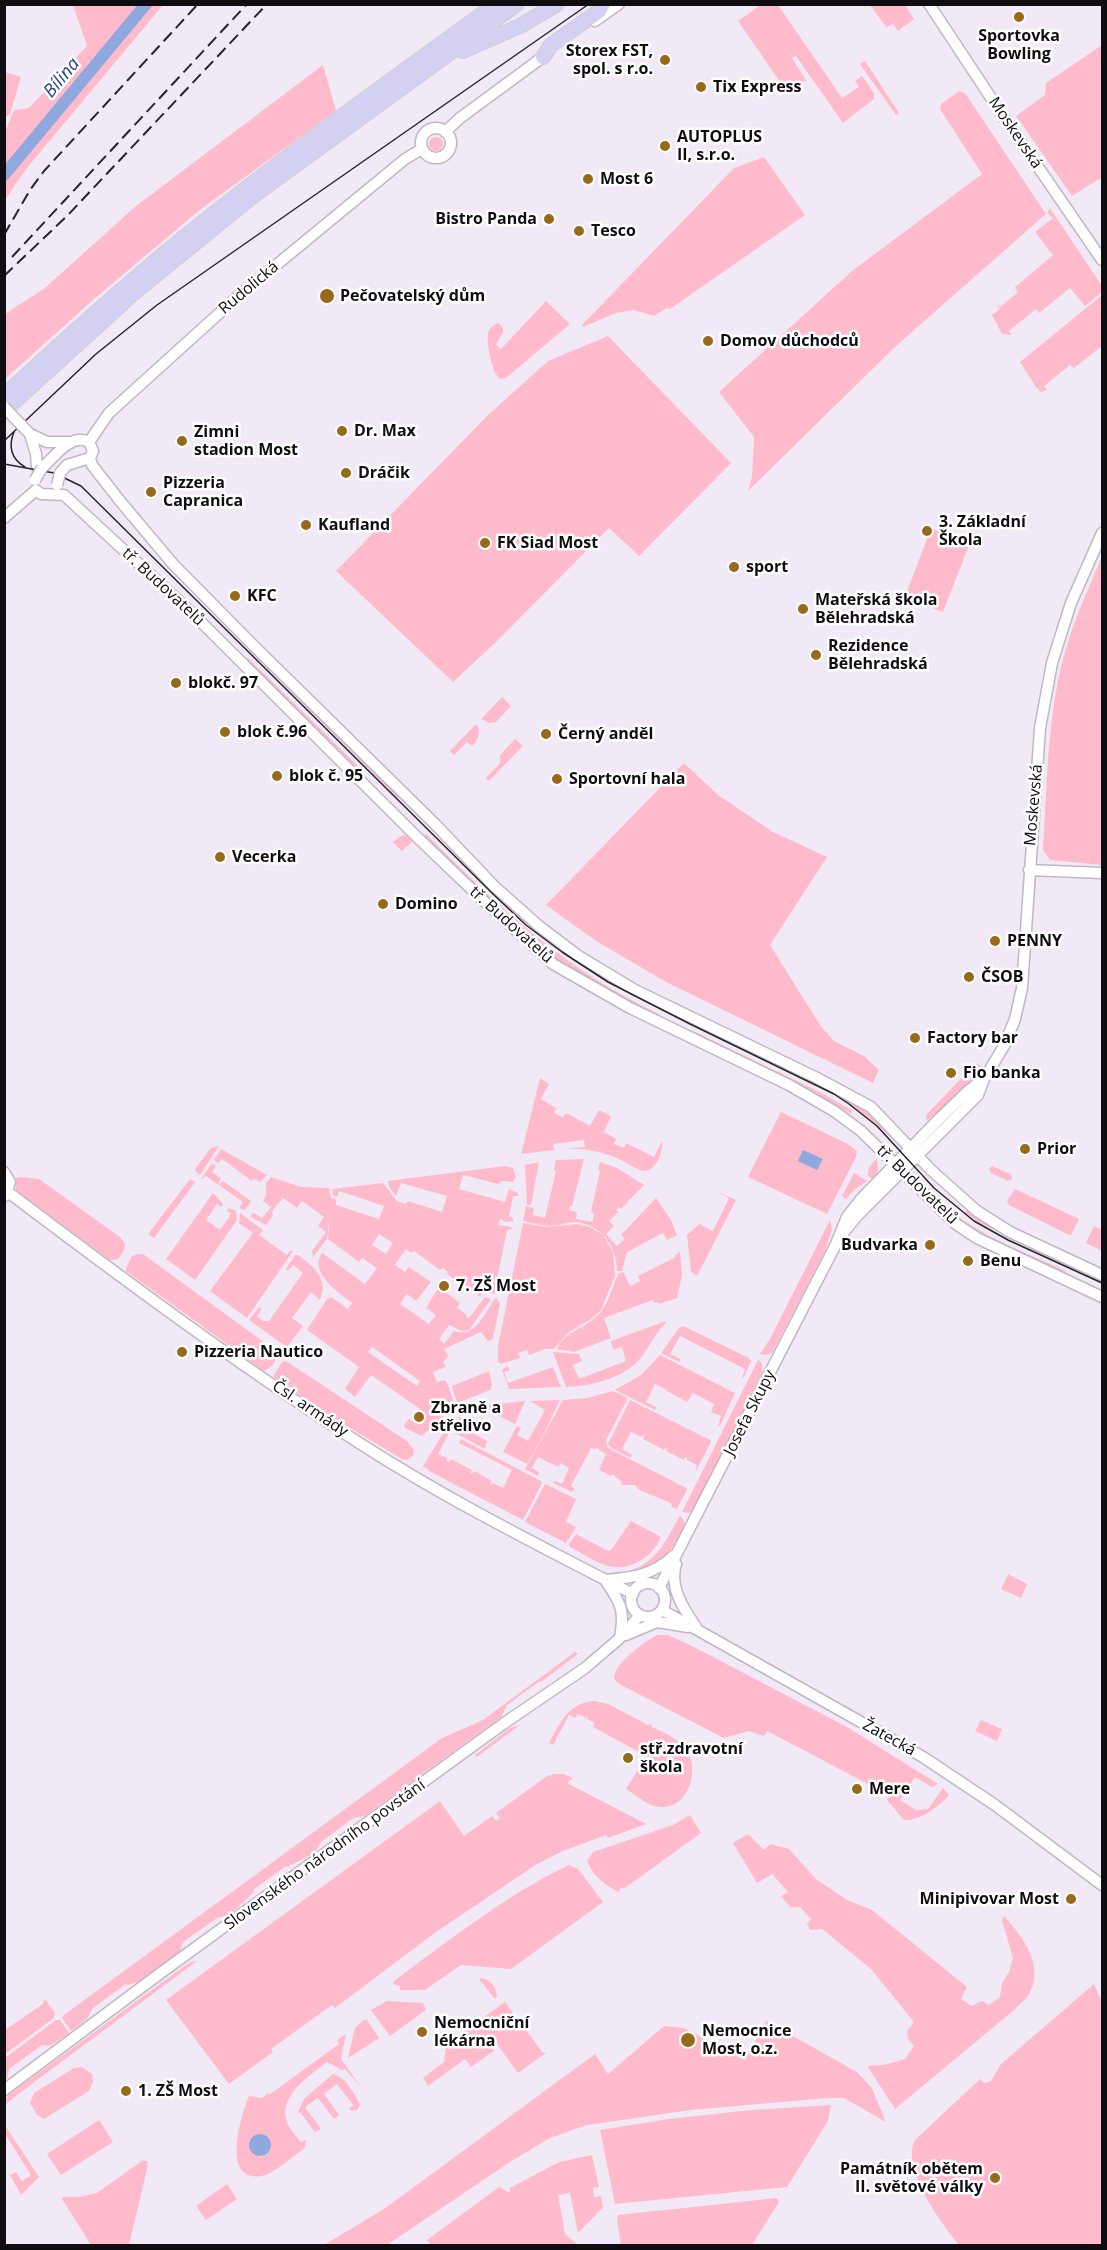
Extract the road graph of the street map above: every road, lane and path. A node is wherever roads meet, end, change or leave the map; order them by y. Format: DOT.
graph roads {
  1 [pos="496,4"];
  2 [pos="517,4"];
  3 [pos="557,4"];
  4 [pos="603,4"];
  5 [pos="619,4"];
  6 [pos="929,4"];
  7 [pos="543,57"];
  8 [pos="435,65"];
  9 [pos="445,132"];
  10 [pos="422,149"];
  11 [pos="1102,260"];
  12 [pos="4,396"];
  13 [pos="4,409"];
  14 [pos="30,435"];
  15 [pos="70,442"];
  16 [pos="89,442"];
  17 [pos="90,458"];
  18 [pos="37,476"];
  19 [pos="55,489"];
  20 [pos="4,518"];
  21 [pos="1102,533"];
  22 [pos="1029,870"];
  23 [pos="1102,873"];
  24 [pos="984,1079"];
  25 [pos="924,1134"];
  26 [pos="900,1135"];
  27 [pos="930,1144"];
  28 [pos="883,1152"];
  29 [pos="915,1152"];
  30 [pos="899,1168"];
  31 [pos="930,1169"];
  32 [pos="4,1172"];
  33 [pos="886,1181"];
  34 [pos="913,1183"];
  35 [pos="6,1194"];
  36 [pos="1102,1275"];
  37 [pos="1102,1297"];
  38 [pos="682,1547"];
  39 [pos="605,1580"];
  40 [pos="659,1588"];
  41 [pos="633,1594"];
  42 [pos="662,1610"];
  43 [pos="640,1615"];
  44 [pos="697,1629"];
  45 [pos="620,1638"];
  46 [pos="1102,1885"];
  47 [pos="4,2090"];
  1 -- 12 [label="highway"];
  2 -- 8 [label="highway"];
  3 -- 8 [label="highway"];
  4 -- 7 [label="highway"];
  5 -- 7 [label="street, Rudolická"];
  6 -- 11 [label="street, Moskevská"];
  7 -- 9 [label="street, Rudolická"];
  8 -- 13 [label="highway"];
  9 -- 10 [label="street, Rudolická"];
  9 -- 10 [label="street"];
  10 -- 16 [label="street, Rudolická"];
  13 -- 14 [label="street, bridge"];
  14 -- 15 [label="street"];
  14 -- 18 [label="street"];
  15 -- 16 [label="street"];
  15 -- 18 [label="street"];
  16 -- 17 [label="street"];
  17 -- 19 [label="street, bridge"];
  17 -- 26 [label="street, tř. Budovatelů"];
  18 -- 19 [label="street, tř. Budovatelů"];
  18 -- 20 [label="street"];
  19 -- 28 [label="street, tř. Budovatelů"];
  21 -- 22 [label="street, Moskevská"];
  22 -- 23 [label="street"];
  22 -- 24 [label="street, Moskevská"];
  24 -- 25 [label="street, Moskevská"];
  24 -- 27 [label="street, Moskevská"];
  25 -- 26 [label="street"];
  25 -- 29 [label="street, Moskevská"];
  26 -- 29 [label="street, tř. Budovatelů"];
  27 -- 29 [label="street, Moskevská"];
  27 -- 31 [label="street"];
  28 -- 30 [label="street, tř. Budovatelů"];
  28 -- 33 [label="street"];
  29 -- 30 [label="street, Josefa Skupy"];
  29 -- 31 [label="street, tř. Budovatelů"];
  30 -- 33 [label="street, Josefa Skupy"];
  30 -- 34 [label="street, tř. Budovatelů"];
  31 -- 36 [label="street, tř. Budovatelů"];
  32 -- 35 [label="street, Čsl. armády"];
  33 -- 34 [label="street"];
  33 -- 38 [label="street, Josefa Skupy"];
  34 -- 37 [label="street, tř. Budovatelů"];
  35 -- 39 [label="street, Čsl. armády"];
  38 -- 39 [label="street"];
  38 -- 40 [label="street, Josefa Skupy"];
  38 -- 44 [label="street"];
  39 -- 41 [label="street, Čsl. armády"];
  39 -- 45 [label="street"];
  40 -- 41 [label="street"];
  40 -- 42 [label="street"];
  41 -- 43 [label="street"];
  42 -- 43 [label="street"];
  42 -- 44 [label="street, Žatecká"];
  43 -- 45 [label="street, Slovenského národního povstání"];
  44 -- 45 [label="street"];
  44 -- 46 [label="street, Žatecká"];
  45 -- 47 [label="street, Slovenského národního povstání"];
}
